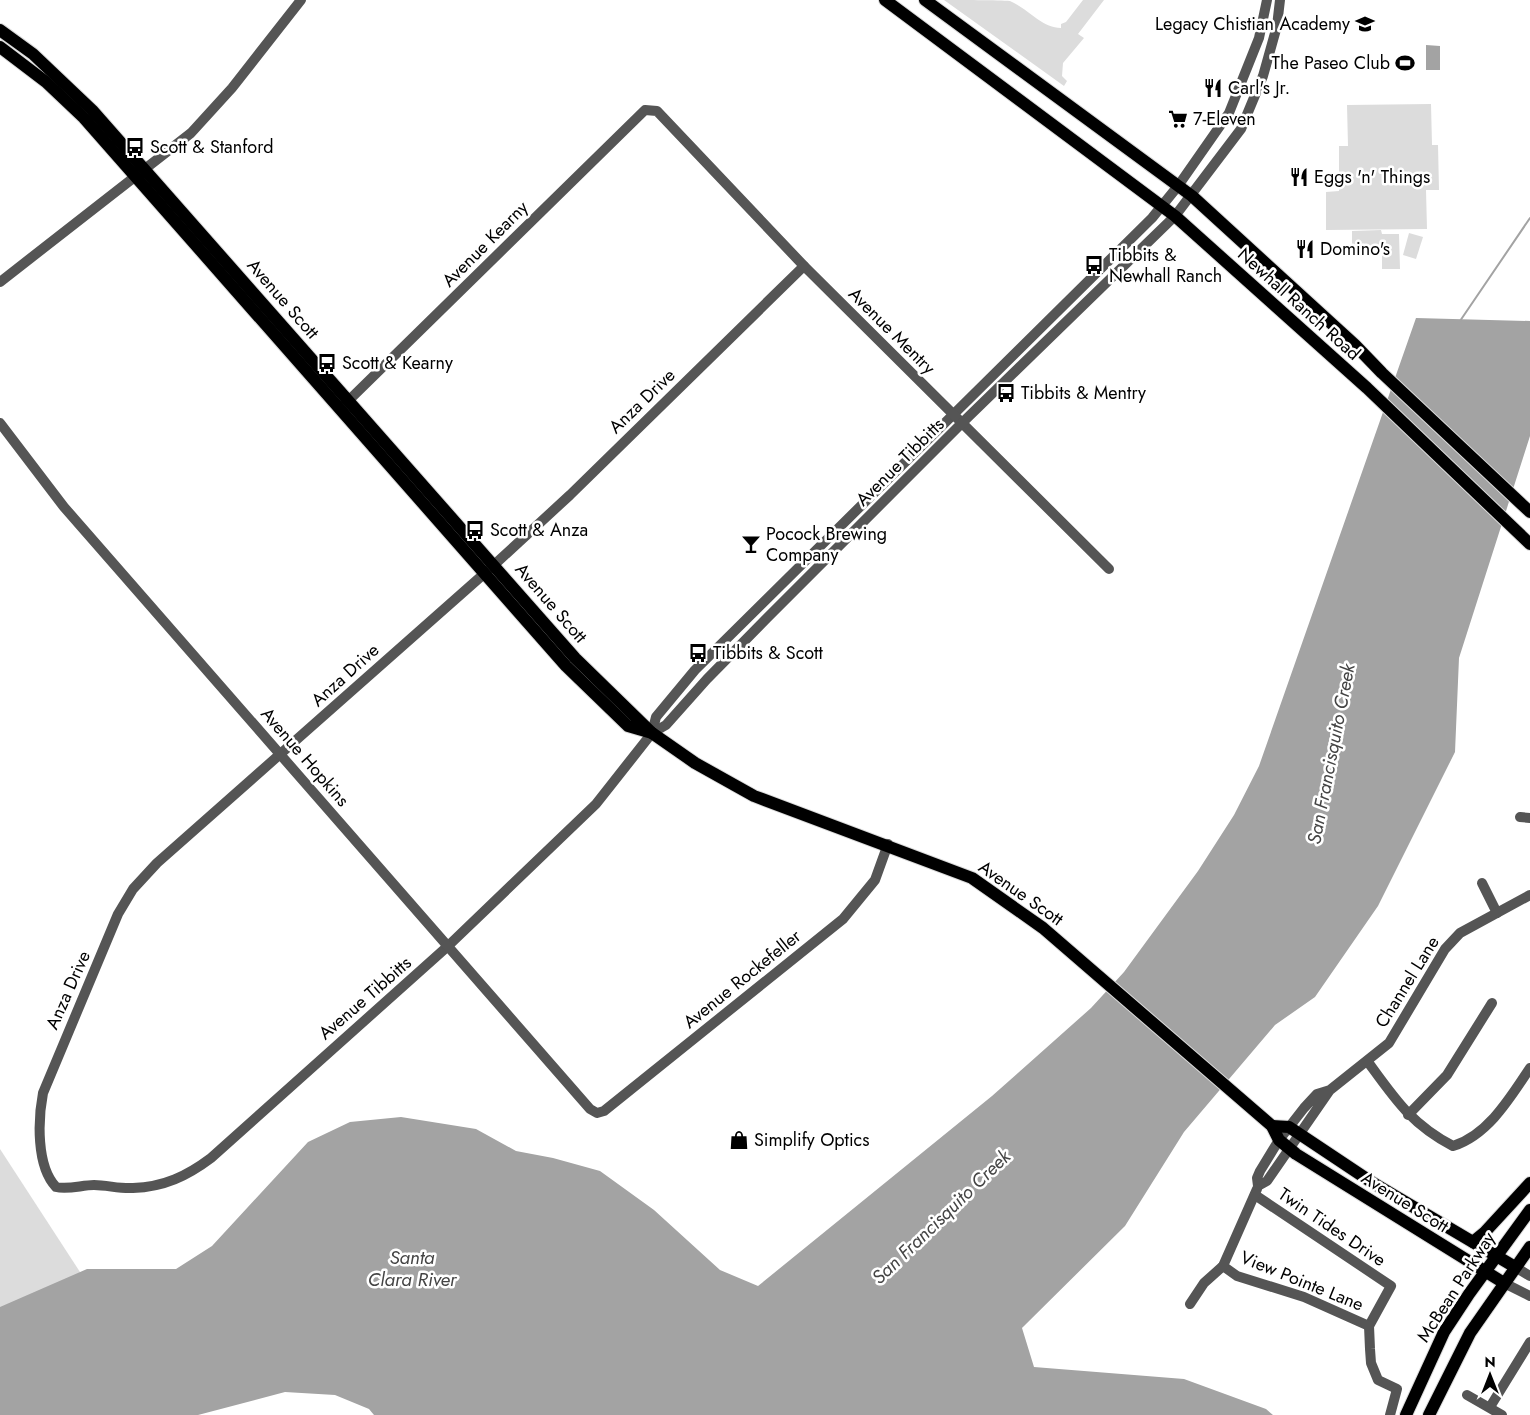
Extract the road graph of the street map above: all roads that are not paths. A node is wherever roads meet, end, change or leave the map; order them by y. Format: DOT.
graph roads {
  1 [pos="301,0"];
  2 [pos="884,0"];
  3 [pos="926,0"];
  4 [pos="1267,0"];
  5 [pos="1280,0"];
  6 [pos="0,30"];
  7 [pos="0,47"];
  8 [pos="657,111"];
  9 [pos="146,169"];
  10 [pos="135,177"];
  11 [pos="1178,186"];
  12 [pos="1192,196"];
  13 [pos="1162,206"];
  14 [pos="1175,216"];
  15 [pos="804,266"];
  16 [pos="0,282"];
  17 [pos="344,404"];
  18 [pos="954,415"];
  19 [pos="0,423"];
  20 [pos="962,423"];
  21 [pos="1530,512"];
  22 [pos="1528,543"];
  23 [pos="490,569"];
  24 [pos="1109,569"];
  25 [pos="652,733"];
  26 [pos="282,755"];
  27 [pos="888,844"];
  28 [pos="1482,883"];
  29 [pos="1530,895"];
  30 [pos="1497,912"];
  31 [pos="448,946"];
  32 [pos="1492,1003"];
  33 [pos="1368,1062"];
  34 [pos="1530,1068"];
  35 [pos="590,1109"];
  36 [pos="1408,1115"];
  37 [pos="1272,1126"];
  38 [pos="1294,1131"];
  39 [pos="1279,1140"];
  40 [pos="1289,1149"];
  41 [pos="51,1181"];
  42 [pos="1530,1184"];
  43 [pos="1256,1190"];
  44 [pos="1530,1210"];
  45 [pos="1473,1242"];
  46 [pos="1530,1247"];
  47 [pos="1497,1256"];
  48 [pos="1223,1266"];
  49 [pos="1515,1267"];
  50 [pos="1486,1272"];
  51 [pos="1530,1276"];
  52 [pos="1504,1283"];
  53 [pos="1530,1296"];
  54 [pos="1190,1304"];
  55 [pos="1370,1326"];
  56 [pos="1530,1342"];
  57 [pos="1467,1395"];
  58 [pos="1490,1407"];
  59 [pos="1390,1415"];
  60 [pos="1406,1415"];
  61 [pos="1429,1415"];
  62 [pos="1502,1415"];
  1 -- 9 [label="street"];
  2 -- 13 [label="main road, Newhall Ranch Road"];
  3 -- 11 [label="main road, Newhall Ranch Road"];
  4 -- 11 [label="street, Avenue Tibbitts"];
  5 -- 12 [label="street, Avenue Tibbitts"];
  6 -- 9 [label="main road, Avenue Scott"];
  7 -- 10 [label="main road, Avenue Scott"];
  8 -- 15 [label="street, Avenue Mentry"];
  8 -- 17 [label="street, Avenue Kearny"];
  9 -- 10 [label="street"];
  9 -- 17 [label="main road, Avenue Scott"];
  10 -- 16 [label="street"];
  10 -- 17 [label="main road, Avenue Scott"];
  11 -- 12 [label="main road, Newhall Ranch Road"];
  11 -- 13 [label="street, Avenue Tibbitts"];
  12 -- 14 [label="street, Avenue Tibbitts"];
  12 -- 21 [label="main road, Newhall Ranch Road"];
  13 -- 14 [label="main road, Newhall Ranch Road"];
  13 -- 18 [label="street, Avenue Tibbitts"];
  14 -- 20 [label="street, Avenue Tibbitts"];
  14 -- 22 [label="main road, Newhall Ranch Road"];
  15 -- 18 [label="street, Avenue Mentry"];
  15 -- 23 [label="street, Anza Drive"];
  17 -- 23 [label="main road, Avenue Scott"];
  18 -- 20 [label="street, Avenue Mentry"];
  18 -- 25 [label="street, Avenue Tibbitts"];
  19 -- 26 [label="street, Avenue Hopkins"];
  20 -- 24 [label="street, Avenue Mentry"];
  20 -- 25 [label="street, Avenue Tibbitts"];
  23 -- 25 [label="main road, Avenue Scott"];
  23 -- 26 [label="street, Anza Drive"];
  25 -- 27 [label="main road, Avenue Scott"];
  25 -- 31 [label="street, Avenue Tibbitts"];
  26 -- 31 [label="street, Avenue Hopkins"];
  26 -- 41 [label="street, Anza Drive"];
  27 -- 35 [label="street, Avenue Rockefeller"];
  27 -- 37 [label="main road, Avenue Scott"];
  28 -- 30 [label="street"];
  29 -- 30 [label="street, Channel Lane"];
  30 -- 33 [label="street, Channel Lane"];
  31 -- 35 [label="street, Avenue Hopkins"];
  31 -- 41 [label="street, Avenue Tibbitts"];
  32 -- 36 [label="street"];
  33 -- 36 [label="street"];
  33 -- 38 [label="street, Channel Lane"];
  34 -- 36 [label="street"];
  37 -- 38 [label="main road"];
  37 -- 39 [label="main road, Avenue Scott"];
  38 -- 39 [label="street"];
  38 -- 40 [label="street"];
  38 -- 45 [label="main road, Avenue Scott"];
  39 -- 40 [label="main road, Avenue Scott"];
  39 -- 43 [label="street"];
  40 -- 43 [label="street"];
  40 -- 50 [label="main road, Avenue Scott"];
  42 -- 45 [label="main road"];
  43 -- 48 [label="street"];
  43 -- 55 [label="street, Twin Tides Drive"];
  44 -- 47 [label="main road, McBean Parkway"];
  45 -- 47 [label="main road, Avenue Scott"];
  46 -- 49 [label="main road, McBean Parkway"];
  47 -- 49 [label="main road, Avenue Scott"];
  47 -- 50 [label="main road, McBean Parkway"];
  48 -- 54 [label="street"];
  48 -- 55 [label="street, View Pointe Lane"];
  49 -- 51 [label="street, Avenue Scott"];
  49 -- 52 [label="main road, McBean Parkway"];
  50 -- 52 [label="main road, Avenue Scott"];
  50 -- 60 [label="main road, McBean Parkway"];
  52 -- 53 [label="street, Avenue Scott"];
  52 -- 61 [label="main road, McBean Parkway"];
  55 -- 59 [label="street"];
  56 -- 58 [label="street"];
  57 -- 58 [label="street"];
  58 -- 62 [label="street"];
}
